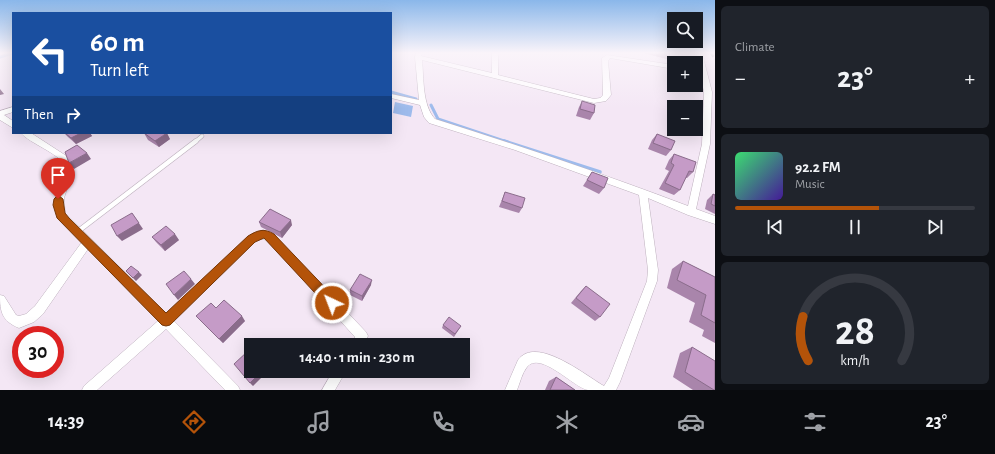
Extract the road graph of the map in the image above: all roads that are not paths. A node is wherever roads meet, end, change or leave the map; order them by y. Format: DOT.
graph roads {
  1 [pos="420,71"];
  2 [pos="478,71"];
  3 [pos="495,71"];
  4 [pos="606,71"];
  5 [pos="495,76"];
  6 [pos="703,80"];
  7 [pos="392,96"];
  8 [pos="423,103"];
  9 [pos="12,109"];
  10 [pos="0,115"];
  11 [pos="12,124"];
  12 [pos="27,134"];
  13 [pos="202,136"];
  14 [pos="643,193"];
  15 [pos="691,212"];
  16 [pos="715,220"];
  17 [pos="77,232"];
  18 [pos="88,241"];
  19 [pos="0,300"];
  20 [pos="166,321"];
  21 [pos="361,338"];
  22 [pos="336,378"];
  23 [pos="88,390"];
  24 [pos="234,390"];
  25 [pos="328,390"];
  26 [pos="511,390"];
  27 [pos="607,390"];
  1 -- 8 [label="street"];
  2 -- 5 [label="street"];
  3 -- 5 [label="street"];
  4 -- 5 [label="street"];
  6 -- 15 [label="street"];
  7 -- 8 [label="street"];
  8 -- 14 [label="street"];
  9 -- 10 [label="street"];
  10 -- 11 [label="street"];
  12 -- 17 [label="street"];
  13 -- 17 [label="lane"];
  14 -- 15 [label="street"];
  14 -- 27 [label="street"];
  15 -- 16 [label="street"];
  17 -- 18 [label="street"];
  18 -- 19 [label="street"];
  18 -- 20 [label="street"];
  20 -- 21 [label="street"];
  20 -- 23 [label="street"];
  20 -- 24 [label="street"];
  22 -- 25 [label="street"];
  26 -- 27 [label="street"];
}
